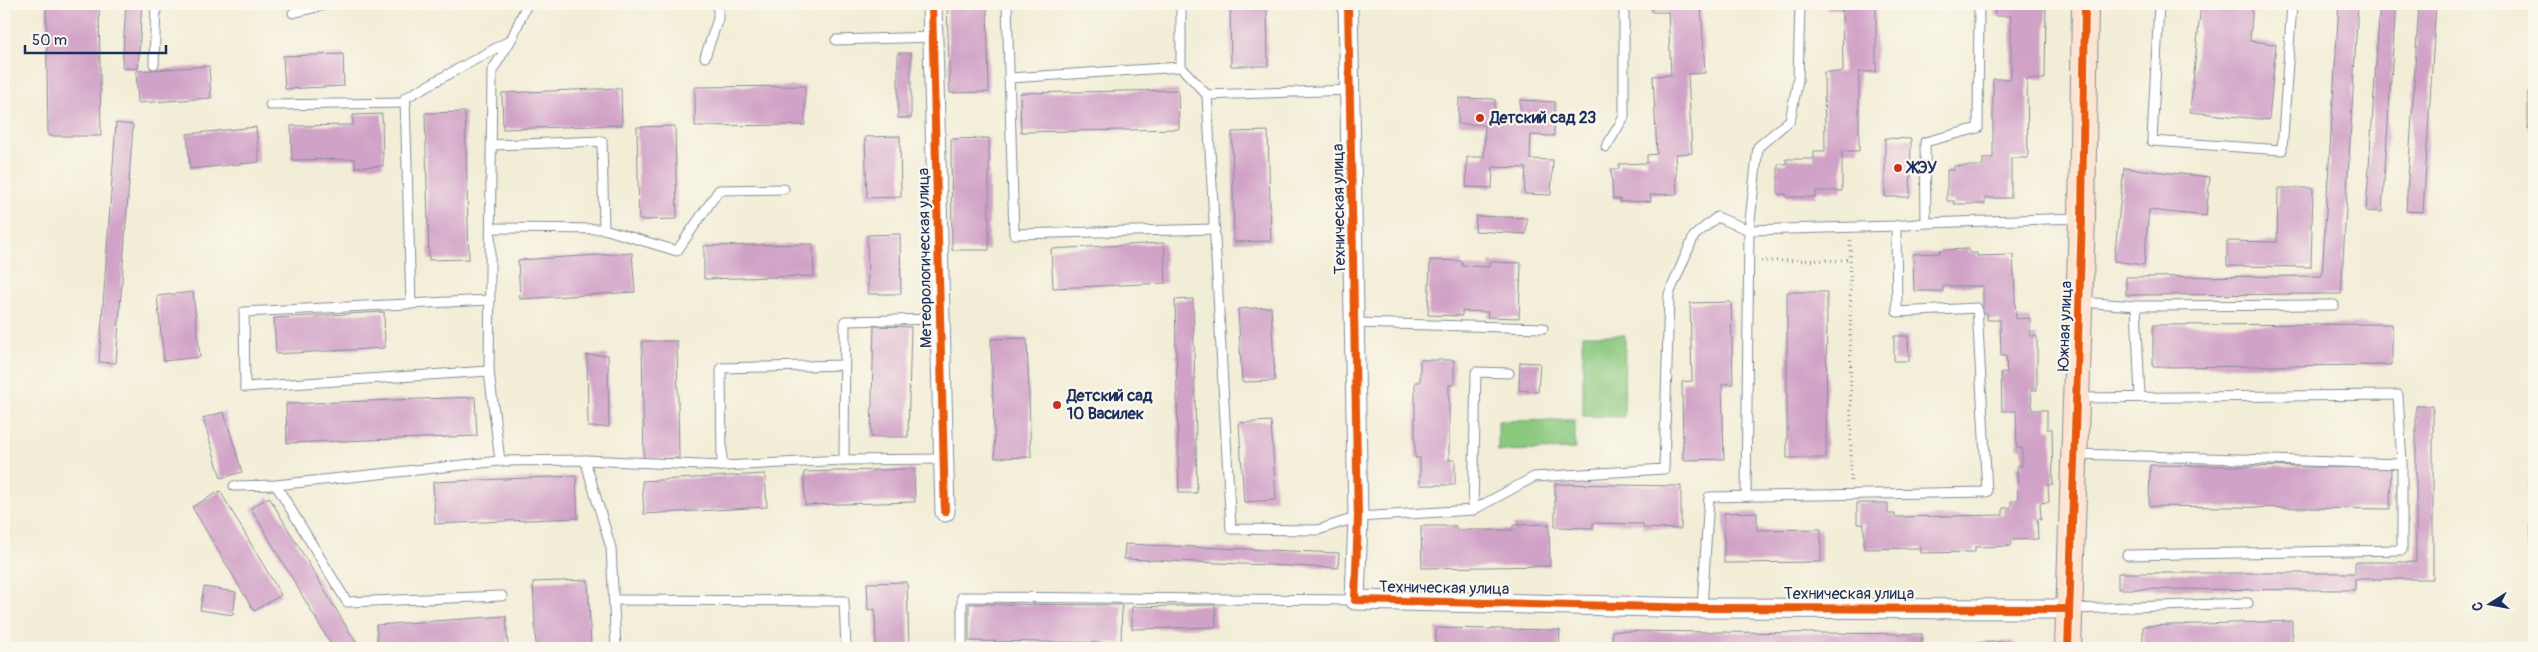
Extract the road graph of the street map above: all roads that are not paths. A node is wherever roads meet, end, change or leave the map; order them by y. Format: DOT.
graph roads {
  1 [pos="156,4"];
  2 [pos="328,4"];
  3 [pos="527,4"];
  4 [pos="718,4"];
  5 [pos="932,4"];
  6 [pos="1007,4"];
  7 [pos="1181,4"];
  8 [pos="1348,4"];
  9 [pos="1624,4"];
  10 [pos="1800,4"];
  11 [pos="1980,4"];
  12 [pos="2085,4"];
  13 [pos="2159,4"];
  14 [pos="2292,4"];
  15 [pos="293,13"];
  16 [pos="933,37"];
  17 [pos="511,40"];
  18 [pos="836,40"];
  19 [pos="705,57"];
  20 [pos="154,64"];
  21 [pos="1181,67"];
  22 [pos="1009,78"];
  23 [pos="1350,90"];
  24 [pos="1207,95"];
  25 [pos="406,103"];
  26 [pos="270,105"];
  27 [pos="492,145"];
  28 [pos="1606,147"];
  29 [pos="784,189"];
  30 [pos="2082,218"];
  31 [pos="1926,223"];
  32 [pos="1896,226"];
  33 [pos="491,228"];
  34 [pos="604,229"];
  35 [pos="1215,229"];
  36 [pos="1749,230"];
  37 [pos="490,300"];
  38 [pos="2079,302"];
  39 [pos="411,304"];
  40 [pos="2334,305"];
  41 [pos="2136,306"];
  42 [pos="940,319"];
  43 [pos="1355,323"];
  44 [pos="1543,328"];
  45 [pos="844,365"];
  46 [pos="489,371"];
  47 [pos="1509,373"];
  48 [pos="2140,397"];
  49 [pos="2076,398"];
  50 [pos="2074,454"];
  51 [pos="943,458"];
  52 [pos="585,460"];
  53 [pos="844,460"];
  54 [pos="500,461"];
  55 [pos="2402,464"];
  56 [pos="722,466"];
  57 [pos="276,485"];
  58 [pos="234,486"];
  59 [pos="1746,496"];
  60 [pos="1474,510"];
  61 [pos="945,512"];
  62 [pos="1358,517"];
  63 [pos="2127,555"];
  64 [pos="502,596"];
  65 [pos="615,600"];
  66 [pos="1355,600"];
  67 [pos="2248,603"];
  68 [pos="1702,608"];
  69 [pos="2069,609"];
  70 [pos="616,648"];
  71 [pos="846,648"];
  72 [pos="962,648"];
  73 [pos="2068,648"];
  1 -- 20 [label="lane"];
  2 -- 15 [label="lane"];
  3 -- 17 [label="lane"];
  4 -- 19 [label="lane"];
  5 -- 16 [label="street, Метеорологическая улица"];
  6 -- 22 [label="lane"];
  7 -- 21 [label="lane"];
  8 -- 23 [label="street, Техническая улица"];
  9 -- 28 [label="lane"];
  10 -- 36 [label="lane"];
  11 -- 31 [label="lane"];
  12 -- 30 [label="street, Южная улица"];
  13 -- 14 [label="lane"];
  16 -- 18 [label="lane"];
  16 -- 42 [label="street, Метеорологическая улица"];
  17 -- 25 [label="lane"];
  17 -- 27 [label="lane"];
  21 -- 22 [label="lane"];
  21 -- 24 [label="lane"];
  22 -- 35 [label="lane"];
  23 -- 24 [label="lane"];
  23 -- 43 [label="street, Техническая улица"];
  24 -- 35 [label="lane"];
  25 -- 26 [label="lane"];
  25 -- 39 [label="lane"];
  27 -- 33 [label="lane"];
  27 -- 34 [label="lane"];
  29 -- 34 [label="lane"];
  30 -- 31 [label="lane"];
  30 -- 38 [label="street, Южная улица"];
  31 -- 32 [label="lane"];
  32 -- 36 [label="lane"];
  32 -- 59 [label="lane"];
  33 -- 34 [label="lane"];
  33 -- 37 [label="lane"];
  35 -- 62 [label="lane"];
  36 -- 59 [label="lane"];
  36 -- 60 [label="lane"];
  37 -- 39 [label="lane"];
  37 -- 46 [label="lane"];
  38 -- 41 [label="lane"];
  38 -- 49 [label="street, Южная улица"];
  39 -- 46 [label="lane"];
  40 -- 41 [label="lane"];
  41 -- 48 [label="lane"];
  42 -- 45 [label="lane"];
  42 -- 51 [label="street, Метеорологическая улица"];
  43 -- 44 [label="lane"];
  43 -- 62 [label="street, Техническая улица"];
  45 -- 53 [label="lane"];
  45 -- 56 [label="lane"];
  46 -- 54 [label="lane"];
  47 -- 60 [label="lane"];
  48 -- 49 [label="lane"];
  48 -- 55 [label="lane"];
  49 -- 50 [label="street, Южная улица"];
  50 -- 55 [label="lane"];
  50 -- 69 [label="street, Южная улица"];
  51 -- 53 [label="lane"];
  51 -- 61 [label="street, Метеорологическая улица"];
  52 -- 54 [label="lane"];
  52 -- 56 [label="lane"];
  52 -- 65 [label="lane"];
  53 -- 56 [label="lane"];
  54 -- 57 [label="lane"];
  55 -- 63 [label="lane"];
  57 -- 58 [label="lane"];
  57 -- 64 [label="lane"];
  59 -- 68 [label="lane"];
  60 -- 62 [label="lane"];
  62 -- 66 [label="street, Техническая улица"];
  65 -- 70 [label="lane"];
  65 -- 71 [label="lane"];
  66 -- 68 [label="street, Техническая улица"];
  66 -- 72 [label="lane"];
  67 -- 69 [label="lane"];
  68 -- 69 [label="street, Техническая улица"];
  69 -- 73 [label="street, Южная улица"];
}
